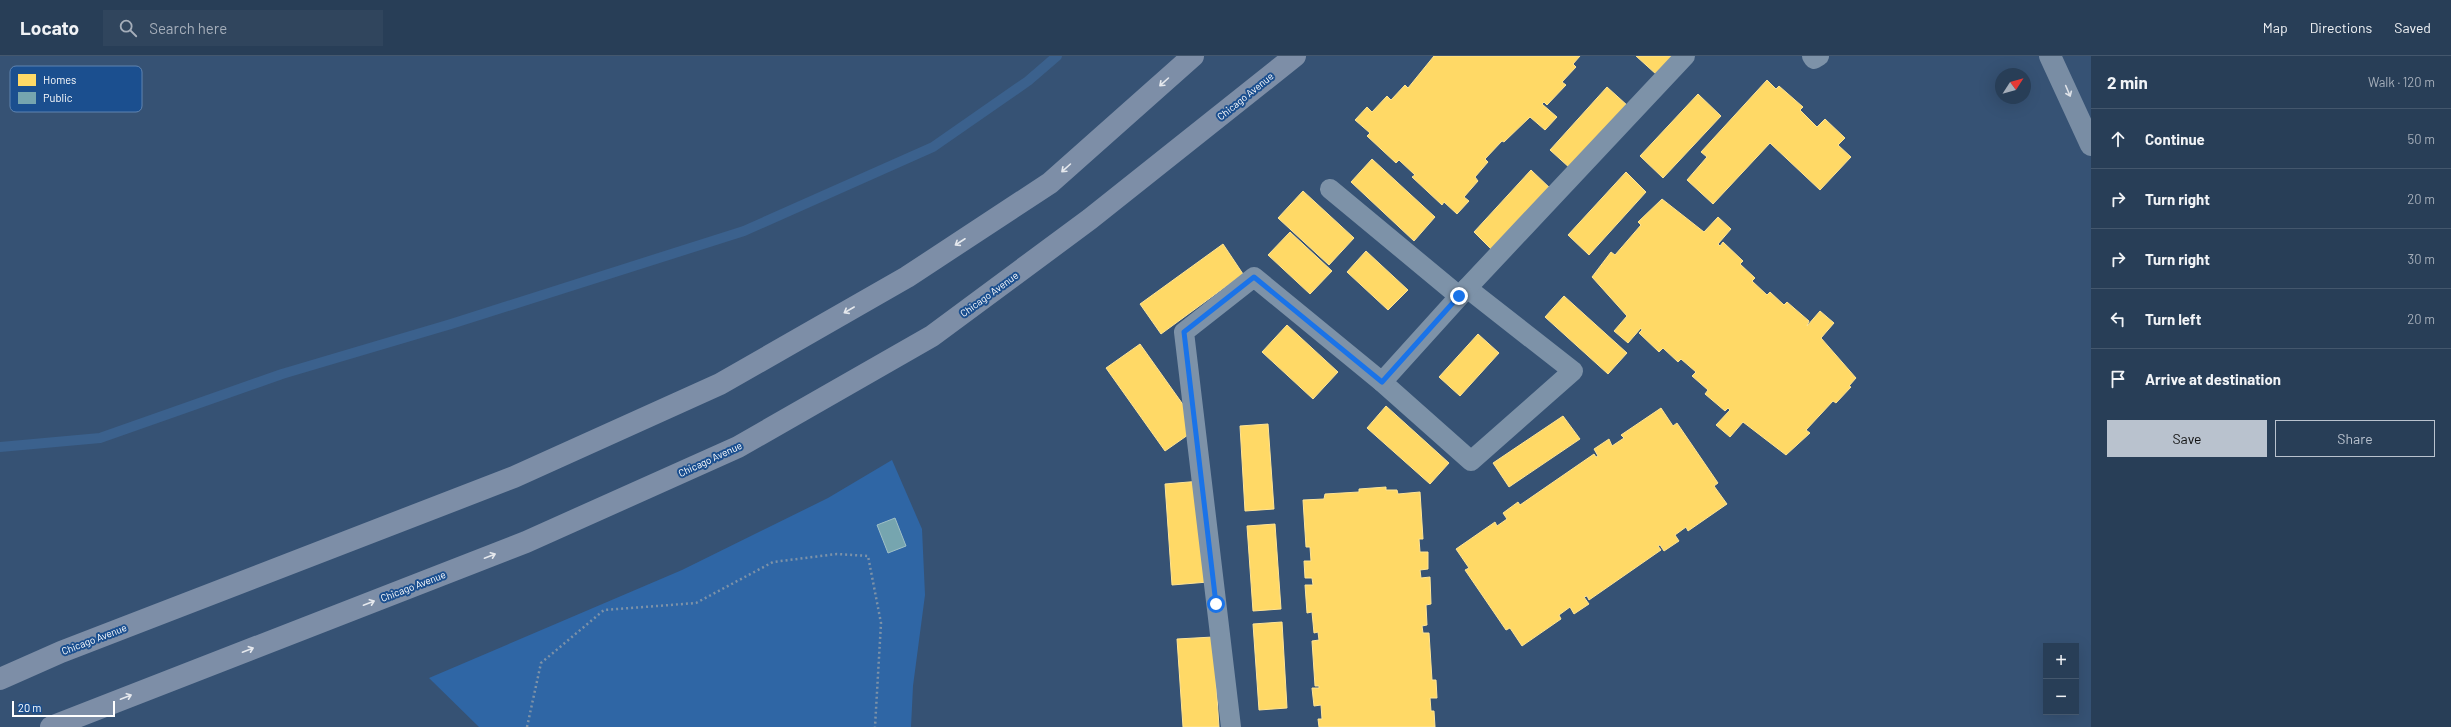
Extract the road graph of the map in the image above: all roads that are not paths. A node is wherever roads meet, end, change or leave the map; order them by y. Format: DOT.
graph roads {
  1 [pos="1193,56"];
  2 [pos="1295,56"];
  3 [pos="1685,56"];
  4 [pos="1812,56"];
  5 [pos="1818,56"];
  6 [pos="2050,56"];
  7 [pos="2091,145"];
  8 [pos="1330,190"];
  9 [pos="1463,292"];
  10 [pos="1382,382"];
  11 [pos="0,679"];
  12 [pos="51,727"];
  13 [pos="1231,727"];
  1 -- 11 [label="main road, Chicago Avenue, one-way"];
  12 -- 2 [label="main road, Chicago Avenue, one-way"];
  3 -- 9 [label="lane"];
  4 -- 5 [label="lane"];
  6 -- 7 [label="main road, one-way"];
  8 -- 9 [label="lane"];
  9 -- 10 [label="lane"];
  9 -- 10 [label="lane"];
  10 -- 13 [label="lane"];
}
